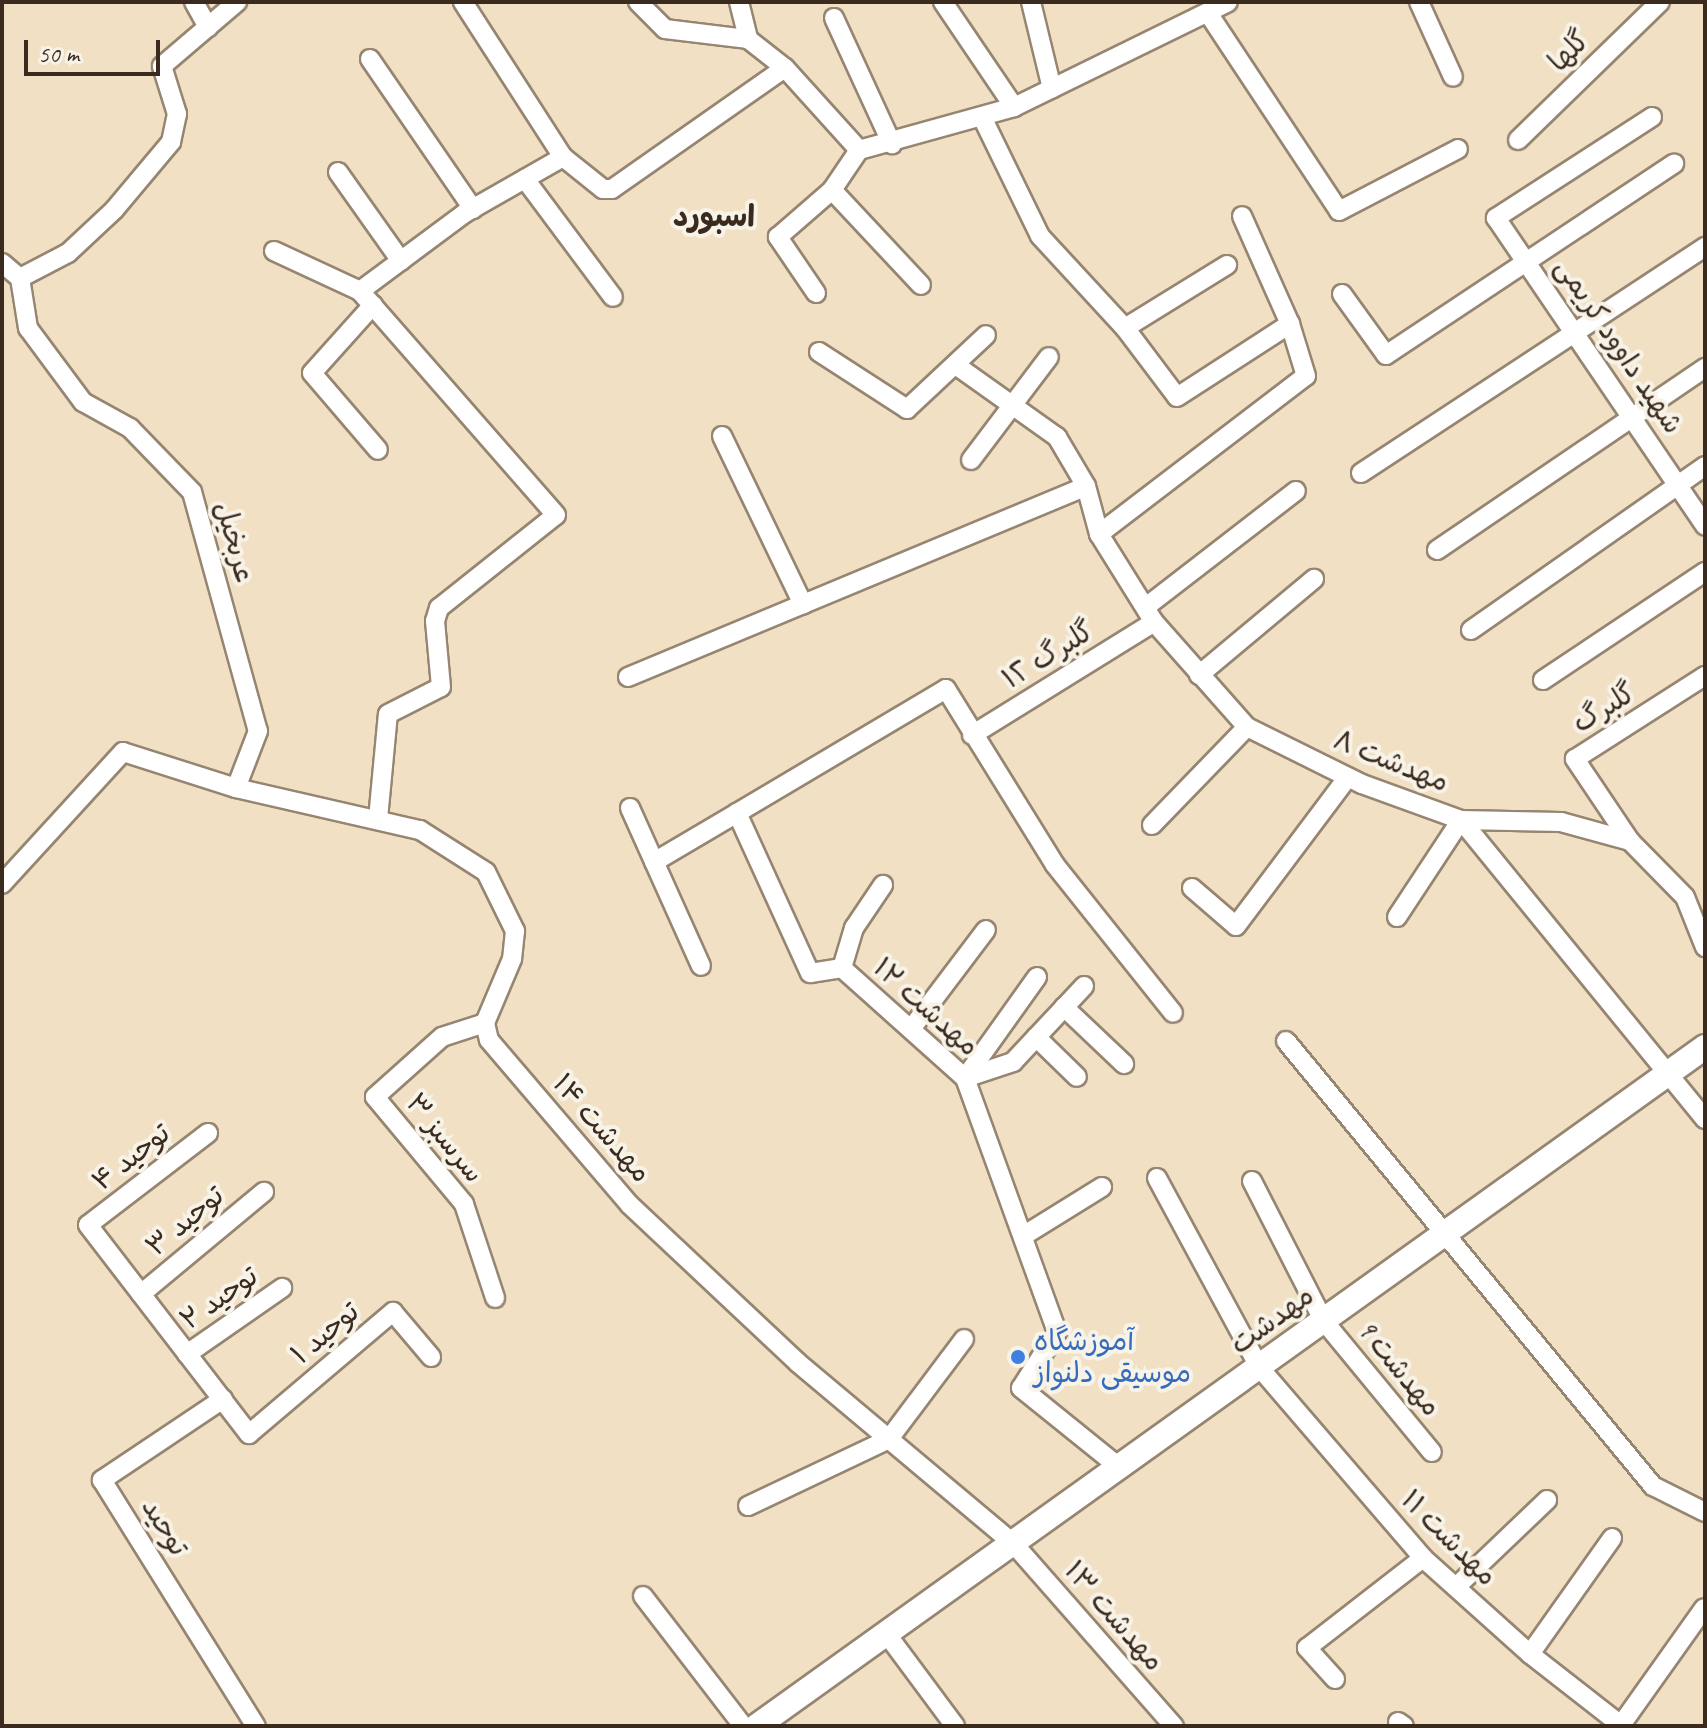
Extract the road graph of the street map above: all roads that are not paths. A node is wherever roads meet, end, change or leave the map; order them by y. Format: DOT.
graph roads {
  1 [pos="194,2"];
  2 [pos="237,2"];
  3 [pos="463,2"];
  4 [pos="638,2"];
  5 [pos="739,2"];
  6 [pos="943,2"];
  7 [pos="1031,2"];
  8 [pos="1228,2"];
  9 [pos="1419,2"];
  10 [pos="1660,2"];
  11 [pos="1208,13"];
  12 [pos="834,18"];
  13 [pos="208,27"];
  14 [pos="748,39"];
  15 [pos="370,59"];
  16 [pos="785,68"];
  17 [pos="1453,77"];
  18 [pos="1052,89"];
  19 [pos="1014,107"];
  20 [pos="982,117"];
  21 [pos="1652,117"];
  22 [pos="1518,140"];
  23 [pos="892,144"];
  24 [pos="1458,149"];
  25 [pos="859,150"];
  26 [pos="563,157"];
  27 [pos="1674,164"];
  28 [pos="338,172"];
  29 [pos="525,179"];
  30 [pos="832,190"];
  31 [pos="473,209"];
  32 [pos="1242,216"];
  33 [pos="1705,247"];
  34 [pos="274,251"];
  35 [pos="401,261"];
  36 [pos="1527,261"];
  37 [pos="2,263"];
  38 [pos="1227,265"];
  39 [pos="20,278"];
  40 [pos="921,285"];
  41 [pos="360,291"];
  42 [pos="816,293"];
  43 [pos="1342,294"];
  44 [pos="613,297"];
  45 [pos="373,305"];
  46 [pos="1290,324"];
  47 [pos="1125,328"];
  48 [pos="1576,330"];
  49 [pos="986,335"];
  50 [pos="819,352"];
  51 [pos="1049,357"];
  52 [pos="957,366"];
  53 [pos="1705,368"];
  54 [pos="1015,407"];
  55 [pos="1636,417"];
  56 [pos="722,436"];
  57 [pos="378,450"];
  58 [pos="971,460"];
  59 [pos="1705,466"];
  60 [pos="1361,473"];
  61 [pos="1086,486"];
  62 [pos="1676,486"];
  63 [pos="1296,491"];
  64 [pos="1705,526"];
  65 [pos="1099,534"];
  66 [pos="1437,550"];
  67 [pos="1705,572"];
  68 [pos="1314,579"];
  69 [pos="803,604"];
  70 [pos="1150,614"];
  71 [pos="1471,630"];
  72 [pos="1199,675"];
  73 [pos="1705,676"];
  74 [pos="628,677"];
  75 [pos="1543,680"];
  76 [pos="1247,727"];
  77 [pos="972,735"];
  78 [pos="1348,777"];
  79 [pos="236,788"];
  80 [pos="630,808"];
  81 [pos="737,813"];
  82 [pos="378,819"];
  83 [pos="1461,820"];
  84 [pos="1152,825"];
  85 [pos="1630,841"];
  86 [pos="654,862"];
  87 [pos="2,884"];
  88 [pos="883,885"];
  89 [pos="1192,888"];
  90 [pos="1397,917"];
  91 [pos="986,930"];
  92 [pos="1705,947"];
  93 [pos="701,966"];
  94 [pos="842,968"];
  95 [pos="1037,977"];
  96 [pos="1084,986"];
  97 [pos="1064,1007"];
  98 [pos="1173,1013"];
  99 [pos="485,1023"];
  100 [pos="911,1029"];
  101 [pos="1036,1037"];
  102 [pos="1286,1041"];
  103 [pos="1705,1047"];
  104 [pos="1124,1064"];
  105 [pos="1667,1074"];
  106 [pos="1077,1077"];
  107 [pos="965,1078"];
  108 [pos="1705,1119"];
  109 [pos="208,1133"];
  110 [pos="1157,1178"];
  111 [pos="1252,1181"];
  112 [pos="1102,1187"];
  113 [pos="264,1192"];
  114 [pos="1023,1236"];
  115 [pos="1444,1237"];
  116 [pos="282,1288"];
  117 [pos="141,1294"];
  118 [pos="495,1298"];
  119 [pos="1323,1320"];
  120 [pos="964,1339"];
  121 [pos="187,1354"];
  122 [pos="431,1357"];
  123 [pos="1259,1367"];
  124 [pos="223,1399"];
  125 [pos="889,1439"];
  126 [pos="1432,1452"];
  127 [pos="1119,1467"];
  128 [pos="1547,1500"];
  129 [pos="748,1506"];
  130 [pos="1705,1512"];
  131 [pos="1612,1538"];
  132 [pos="1013,1543"];
  133 [pos="1423,1558"];
  134 [pos="1456,1587"];
  135 [pos="643,1596"];
  136 [pos="1704,1608"];
  137 [pos="886,1633"];
  138 [pos="1530,1654"];
  139 [pos="1335,1679"];
  140 [pos="256,1726"];
  141 [pos="743,1726"];
  142 [pos="757,1726"];
  143 [pos="955,1726"];
  144 [pos="1174,1726"];
  145 [pos="1622,1726"];
  1 -- 13 [label="street"];
  2 -- 13 [label="street"];
  3 -- 26 [label="street"];
  4 -- 14 [label="street"];
  5 -- 14 [label="street"];
  6 -- 19 [label="street"];
  7 -- 18 [label="street"];
  8 -- 11 [label="street"];
  9 -- 17 [label="street"];
  10 -- 22 [label="street, گلها"];
  11 -- 18 [label="street"];
  11 -- 24 [label="street"];
  12 -- 23 [label="street"];
  13 -- 39 [label="street"];
  14 -- 16 [label="street"];
  15 -- 31 [label="street"];
  16 -- 25 [label="street"];
  16 -- 26 [label="street"];
  18 -- 19 [label="street"];
  19 -- 20 [label="street"];
  20 -- 23 [label="street"];
  20 -- 47 [label="street"];
  21 -- 36 [label="street, شهید داوود کریمی"];
  23 -- 25 [label="street"];
  25 -- 30 [label="street"];
  26 -- 29 [label="street"];
  27 -- 36 [label="street"];
  28 -- 35 [label="street"];
  29 -- 31 [label="street"];
  29 -- 44 [label="street"];
  30 -- 40 [label="street"];
  30 -- 42 [label="street"];
  31 -- 35 [label="street"];
  32 -- 46 [label="street"];
  33 -- 48 [label="street"];
  34 -- 41 [label="street"];
  35 -- 41 [label="street"];
  36 -- 43 [label="street"];
  36 -- 48 [label="street, شهید داوود کریمی"];
  37 -- 39 [label="street"];
  38 -- 47 [label="street"];
  39 -- 79 [label="street, عربخیل"];
  41 -- 45 [label="street"];
  45 -- 57 [label="street"];
  45 -- 82 [label="street"];
  46 -- 47 [label="street"];
  46 -- 65 [label="street"];
  48 -- 55 [label="street, شهید داوود کریمی"];
  48 -- 60 [label="street"];
  49 -- 52 [label="street"];
  50 -- 52 [label="street"];
  51 -- 54 [label="street"];
  52 -- 54 [label="street, مهدشت ۸"];
  53 -- 55 [label="street"];
  54 -- 58 [label="street"];
  54 -- 61 [label="street, مهدشت ۸"];
  55 -- 62 [label="street, شهید داوود کریمی"];
  55 -- 66 [label="street"];
  56 -- 69 [label="street"];
  59 -- 62 [label="street"];
  61 -- 65 [label="street, مهدشت ۸"];
  61 -- 69 [label="street"];
  62 -- 64 [label="street, شهید داوود کریمی"];
  62 -- 71 [label="street"];
  63 -- 70 [label="street, گلبرگ ١٢"];
  65 -- 70 [label="street, مهدشت ۸"];
  67 -- 75 [label="street"];
  68 -- 72 [label="street"];
  69 -- 74 [label="street"];
  70 -- 72 [label="street, مهدشت ۸"];
  70 -- 77 [label="street, گلبرگ ١٢"];
  72 -- 76 [label="street, مهدشت ۸"];
  73 -- 85 [label="street, گلبرگ"];
  76 -- 78 [label="street, مهدشت ۸"];
  76 -- 84 [label="street"];
  77 -- 81 [label="street"];
  77 -- 98 [label="street"];
  78 -- 83 [label="street, مهدشت ۸"];
  78 -- 89 [label="street"];
  79 -- 82 [label="street"];
  79 -- 87 [label="street"];
  80 -- 86 [label="street"];
  81 -- 86 [label="street"];
  81 -- 94 [label="street, مهدشت ۱۲"];
  82 -- 99 [label="street"];
  83 -- 85 [label="street, مهدشت ۸"];
  83 -- 90 [label="street"];
  83 -- 105 [label="street"];
  85 -- 92 [label="street"];
  86 -- 93 [label="street"];
  88 -- 94 [label="street"];
  91 -- 100 [label="street"];
  94 -- 100 [label="street, مهدشت ۱۲"];
  95 -- 107 [label="street"];
  96 -- 97 [label="street"];
  97 -- 101 [label="street"];
  97 -- 104 [label="street"];
  99 -- 118 [label="street, سرسبز ۳"];
  99 -- 125 [label="street, مهدشت ۱۴"];
  100 -- 107 [label="street, مهدشت ۱۲"];
  101 -- 106 [label="street"];
  101 -- 107 [label="street"];
  102 -- 115 [label="street"];
  103 -- 105 [label="street, مهدشت"];
  105 -- 108 [label="street"];
  105 -- 115 [label="street, مهدشت"];
  107 -- 114 [label="street, مهدشت ۱۲"];
  109 -- 117 [label="street, توحید ۴"];
  110 -- 123 [label="street, مهدشت ۱۱"];
  111 -- 119 [label="street, مهدشت 9"];
  112 -- 114 [label="street"];
  113 -- 117 [label="street, توحید ۳"];
  114 -- 127 [label="street, مهدشت ۱۲"];
  115 -- 119 [label="street, مهدشت"];
  115 -- 130 [label="street"];
  116 -- 121 [label="street, توحید ۲"];
  117 -- 121 [label="street"];
  119 -- 123 [label="street, مهدشت"];
  119 -- 126 [label="street, مهدشت 9"];
  120 -- 125 [label="street"];
  121 -- 124 [label="street"];
  122 -- 124 [label="street, توحید ۱"];
  123 -- 127 [label="street, مهدشت"];
  123 -- 133 [label="street, مهدشت ۱۱"];
  124 -- 140 [label="street, توحید"];
  125 -- 129 [label="street"];
  125 -- 132 [label="street, مهدشت ۱۴"];
  127 -- 132 [label="street, مهدشت"];
  128 -- 134 [label="street"];
  131 -- 138 [label="street"];
  132 -- 137 [label="street, مهدشت"];
  132 -- 144 [label="street, مهدشت ۱۳"];
  133 -- 134 [label="street, مهدشت ۱۱"];
  133 -- 139 [label="street"];
  134 -- 138 [label="street, مهدشت ۱۱"];
  135 -- 141 [label="street"];
  136 -- 145 [label="street"];
  137 -- 142 [label="street, مهدشت"];
  137 -- 143 [label="street"];
  138 -- 145 [label="street, مهدشت ۱۱"];
}
